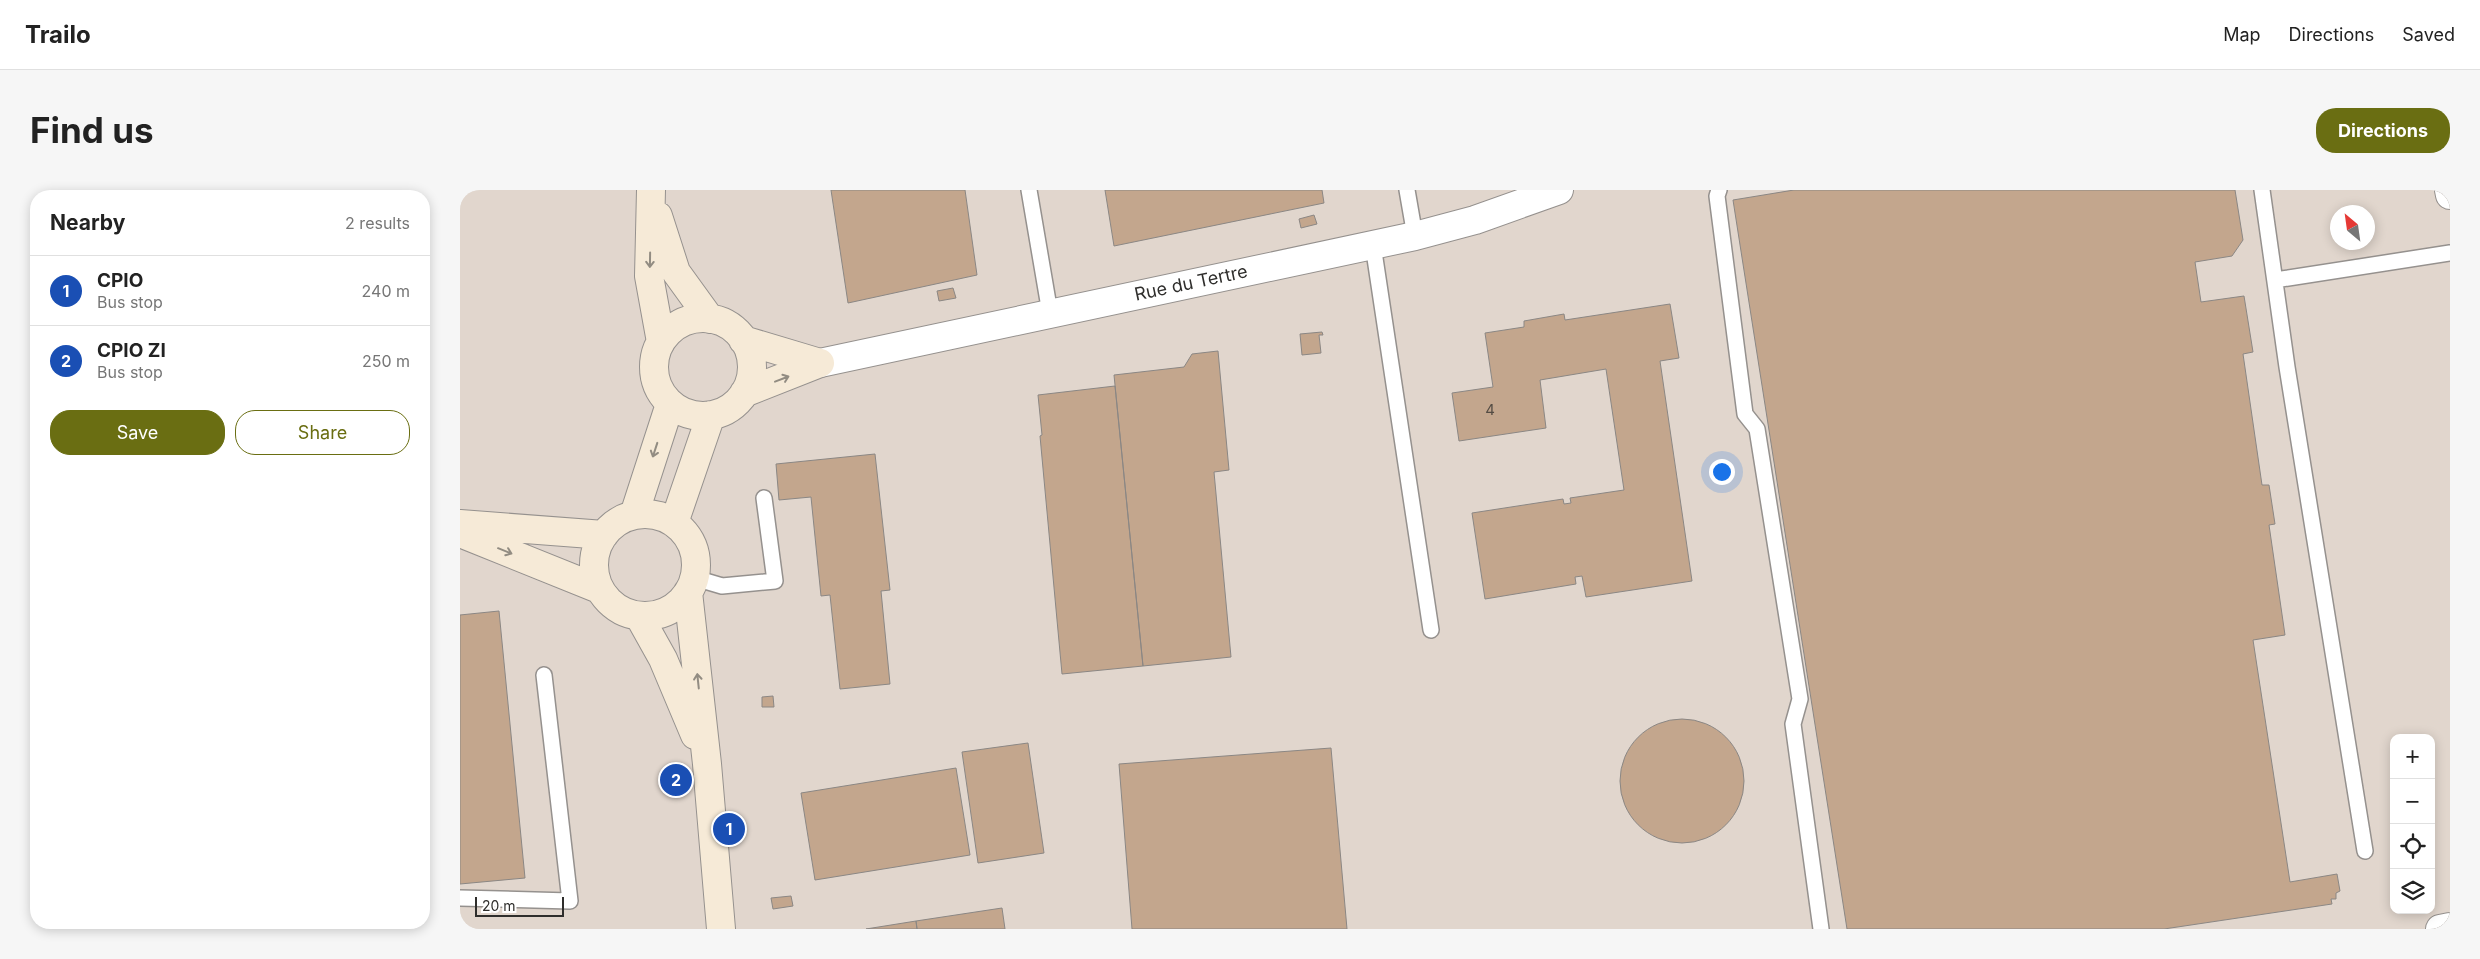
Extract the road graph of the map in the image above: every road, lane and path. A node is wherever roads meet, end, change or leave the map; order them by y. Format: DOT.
graph roads {
  1 [pos="1029,190"];
  2 [pos="1407,190"];
  3 [pos="1559,190"];
  4 [pos="1718,190"];
  5 [pos="2262,190"];
  6 [pos="2449,190"];
  7 [pos="650,192"];
  8 [pos="2450,195"];
  9 [pos="1414,236"];
  10 [pos="1373,245"];
  11 [pos="2450,253"];
  12 [pos="2275,280"];
  13 [pos="1050,313"];
  14 [pos="710,319"];
  15 [pos="743,340"];
  16 [pos="661,342"];
  17 [pos="820,363"];
  18 [pos="744,393"];
  19 [pos="670,404"];
  20 [pos="711,415"];
  21 [pos="764,498"];
  22 [pos="634,515"];
  23 [pos="674,523"];
  24 [pos="460,524"];
  25 [pos="460,533"];
  26 [pos="604,535"];
  27 [pos="692,585"];
  28 [pos="600,589"];
  29 [pos="638,616"];
  30 [pos="1430,630"];
  31 [pos="544,674"];
  32 [pos="707,764"];
  33 [pos="2365,851"];
  34 [pos="460,898"];
  35 [pos="2450,927"];
  36 [pos="721,929"];
  37 [pos="1822,929"];
  38 [pos="2440,929"];
  1 -- 13 [label="lane"];
  2 -- 9 [label="lane"];
  3 -- 9 [label="street, Rue du Tertre"];
  4 -- 37 [label="lane"];
  5 -- 12 [label="lane"];
  6 -- 8 [label="street"];
  7 -- 14 [label="main road"];
  7 -- 16 [label="main road, one-way"];
  9 -- 10 [label="street, Rue du Tertre"];
  10 -- 13 [label="street, Rue du Tertre"];
  10 -- 30 [label="lane"];
  11 -- 12 [label="lane"];
  12 -- 33 [label="lane"];
  13 -- 17 [label="street, Rue du Tertre"];
  14 -- 15 [label="main road"];
  14 -- 16 [label="main road"];
  15 -- 17 [label="main road"];
  15 -- 18 [label="main road"];
  16 -- 19 [label="main road"];
  18 -- 17 [label="main road, one-way"];
  18 -- 20 [label="main road"];
  19 -- 20 [label="main road"];
  19 -- 22 [label="main road, one-way"];
  20 -- 23 [label="main road"];
  21 -- 27 [label="lane"];
  22 -- 23 [label="main road"];
  22 -- 26 [label="main road"];
  23 -- 27 [label="main road"];
  24 -- 26 [label="main road"];
  25 -- 28 [label="main road, one-way"];
  26 -- 28 [label="main road"];
  27 -- 29 [label="main road"];
  32 -- 27 [label="main road, one-way"];
  28 -- 29 [label="main road"];
  29 -- 32 [label="main road"];
  31 -- 34 [label="lane"];
  32 -- 36 [label="main road"];
  35 -- 38 [label="street"];
}
